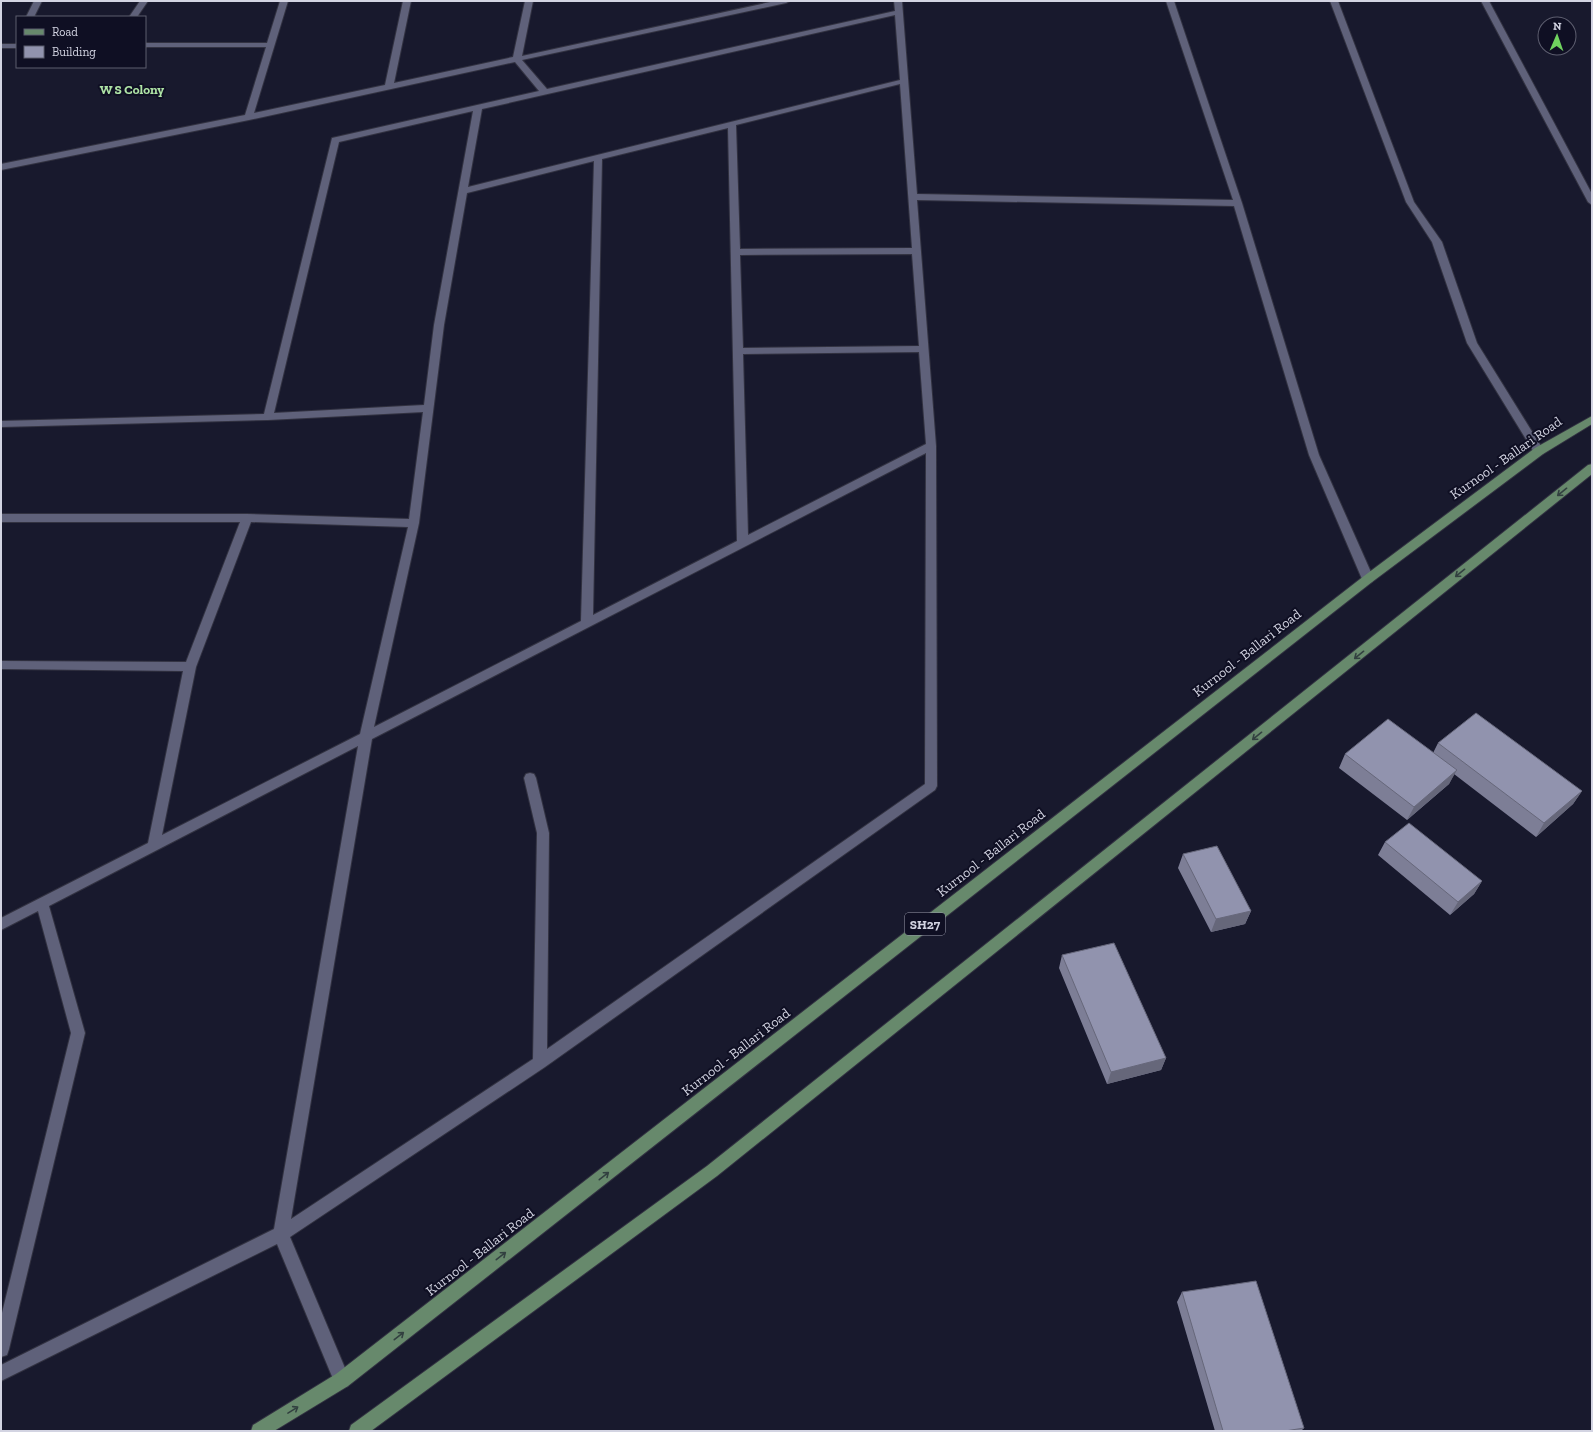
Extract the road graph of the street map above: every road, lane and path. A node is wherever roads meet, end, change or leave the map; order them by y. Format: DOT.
graph roads {
  1 [pos="38,1"];
  2 [pos="144,1"];
  3 [pos="284,1"];
  4 [pos="407,1"];
  5 [pos="529,1"];
  6 [pos="786,1"];
  7 [pos="1170,1"];
  8 [pos="1334,1"];
  9 [pos="1485,1"];
  10 [pos="899,7"];
  11 [pos="30,16"];
  12 [pos="134,16"];
  13 [pos="16,44"];
  14 [pos="1,46"];
  15 [pos="146,46"];
  16 [pos="271,46"];
  17 [pos="517,60"];
  18 [pos="904,81"];
  19 [pos="389,87"];
  20 [pos="545,93"];
  21 [pos="478,108"];
  22 [pos="249,117"];
  23 [pos="732,124"];
  24 [pos="598,157"];
  25 [pos="1,167"];
  26 [pos="463,191"];
  27 [pos="913,196"];
  28 [pos="1592,202"];
  29 [pos="1238,203"];
  30 [pos="917,251"];
  31 [pos="735,252"];
  32 [pos="924,349"];
  33 [pos="738,351"];
  34 [pos="429,408"];
  35 [pos="268,417"];
  36 [pos="1592,418"];
  37 [pos="1,424"];
  38 [pos="931,446"];
  39 [pos="1539,451"];
  40 [pos="1592,468"];
  41 [pos="1,518"];
  42 [pos="247,518"];
  43 [pos="414,524"];
  44 [pos="743,542"];
  45 [pos="1368,579"];
  46 [pos="587,622"];
  47 [pos="190,667"];
  48 [pos="2,668"];
  49 [pos="366,736"];
  50 [pos="530,778"];
  51 [pos="153,847"];
  52 [pos="42,903"];
  53 [pos="1,924"];
  54 [pos="540,1062"];
  55 [pos="282,1234"];
  56 [pos="1,1349"];
  57 [pos="1,1373"];
  58 [pos="342,1380"];
  59 [pos="259,1431"];
  60 [pos="357,1431"];
  1 -- 11 [label="street"];
  2 -- 12 [label="street"];
  3 -- 16 [label="street"];
  4 -- 19 [label="street"];
  5 -- 17 [label="street"];
  6 -- 17 [label="street"];
  7 -- 29 [label="street"];
  8 -- 39 [label="street"];
  9 -- 28 [label="street"];
  10 -- 18 [label="street"];
  10 -- 20 [label="street"];
  13 -- 14 [label="street"];
  15 -- 16 [label="street"];
  16 -- 22 [label="street"];
  17 -- 19 [label="street"];
  17 -- 20 [label="street"];
  18 -- 23 [label="street"];
  18 -- 27 [label="street"];
  19 -- 22 [label="street"];
  20 -- 21 [label="street"];
  21 -- 26 [label="street"];
  21 -- 35 [label="street"];
  22 -- 25 [label="street"];
  23 -- 24 [label="street"];
  23 -- 31 [label="street"];
  24 -- 26 [label="street"];
  24 -- 46 [label="street"];
  26 -- 34 [label="street"];
  27 -- 29 [label="street"];
  27 -- 30 [label="street"];
  29 -- 45 [label="street"];
  30 -- 31 [label="street"];
  30 -- 32 [label="street"];
  31 -- 33 [label="street"];
  32 -- 33 [label="street"];
  32 -- 38 [label="street"];
  33 -- 44 [label="street"];
  34 -- 35 [label="street"];
  34 -- 43 [label="street"];
  35 -- 37 [label="street"];
  36 -- 39 [label="main road, Kurnool - Ballari Road / SH27"];
  38 -- 44 [label="street"];
  38 -- 54 [label="street"];
  39 -- 45 [label="main road, Kurnool - Ballari Road / SH27"];
  40 -- 60 [label="main road, one-way"];
  41 -- 42 [label="street"];
  42 -- 43 [label="street"];
  42 -- 47 [label="street"];
  43 -- 49 [label="street"];
  44 -- 46 [label="street"];
  58 -- 45 [label="main road, Kurnool - Ballari Road / SH27, one-way"];
  46 -- 49 [label="street"];
  47 -- 48 [label="street"];
  47 -- 51 [label="street"];
  49 -- 51 [label="street"];
  49 -- 55 [label="street"];
  50 -- 54 [label="street"];
  51 -- 52 [label="street"];
  52 -- 53 [label="street"];
  52 -- 56 [label="street"];
  54 -- 55 [label="street"];
  55 -- 57 [label="street"];
  55 -- 58 [label="street"];
  59 -- 58 [label="main road, Kurnool - Ballari Road / SH27, one-way"];
}
